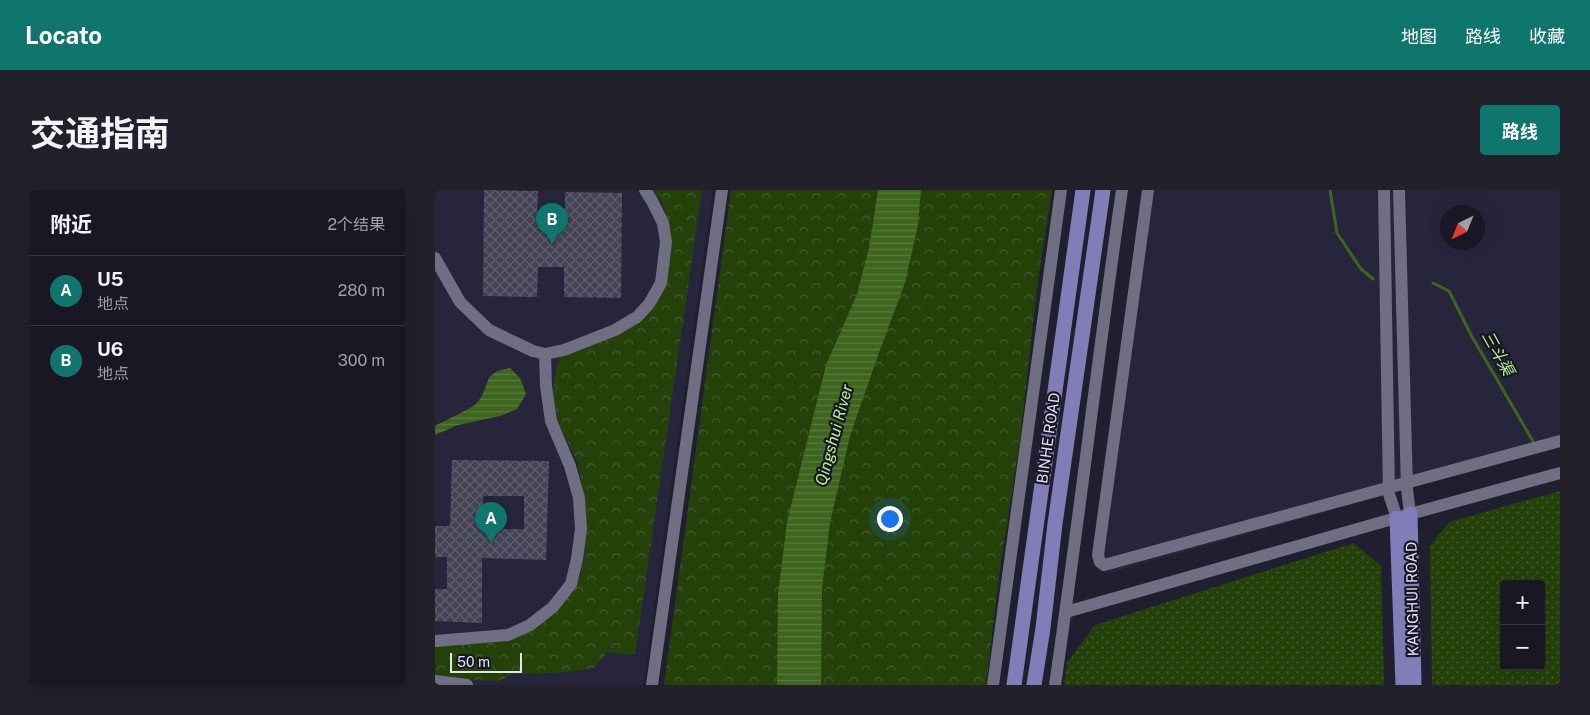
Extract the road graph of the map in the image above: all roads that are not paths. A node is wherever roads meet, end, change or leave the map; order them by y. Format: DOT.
graph roads {
  1 [pos="645,190"];
  2 [pos="722,190"];
  3 [pos="1061,190"];
  4 [pos="1083,190"];
  5 [pos="1103,190"];
  6 [pos="1123,190"];
  7 [pos="1148,190"];
  8 [pos="1384,190"];
  9 [pos="1399,190"];
  10 [pos="435,258"];
  11 [pos="545,354"];
  12 [pos="1560,440"];
  13 [pos="1560,473"];
  14 [pos="1407,482"];
  15 [pos="1389,487"];
  16 [pos="1403,516"];
  17 [pos="1066,612"];
  18 [pos="435,641"];
  19 [pos="435,681"];
  20 [pos="467,685"];
  21 [pos="653,685"];
  22 [pos="993,685"];
  23 [pos="1014,685"];
  24 [pos="1034,685"];
  25 [pos="1055,685"];
  26 [pos="1403,685"];
  27 [pos="1414,685"];
  1 -- 11 [label="street"];
  2 -- 21 [label="street"];
  3 -- 22 [label="street"];
  4 -- 23 [label="main road, BINHE ROAD"];
  5 -- 24 [label="main road, BINHE ROAD"];
  6 -- 17 [label="street"];
  7 -- 15 [label="street"];
  8 -- 15 [label="street"];
  9 -- 14 [label="street"];
  10 -- 11 [label="street"];
  11 -- 18 [label="street"];
  12 -- 14 [label="street"];
  13 -- 16 [label="street"];
  14 -- 15 [label="street"];
  14 -- 16 [label="street"];
  15 -- 16 [label="street"];
  16 -- 17 [label="street"];
  16 -- 26 [label="main road, KANGHUI ROAD"];
  16 -- 27 [label="main road, KANGHUI ROAD"];
  17 -- 25 [label="street"];
  19 -- 20 [label="street"];
}
